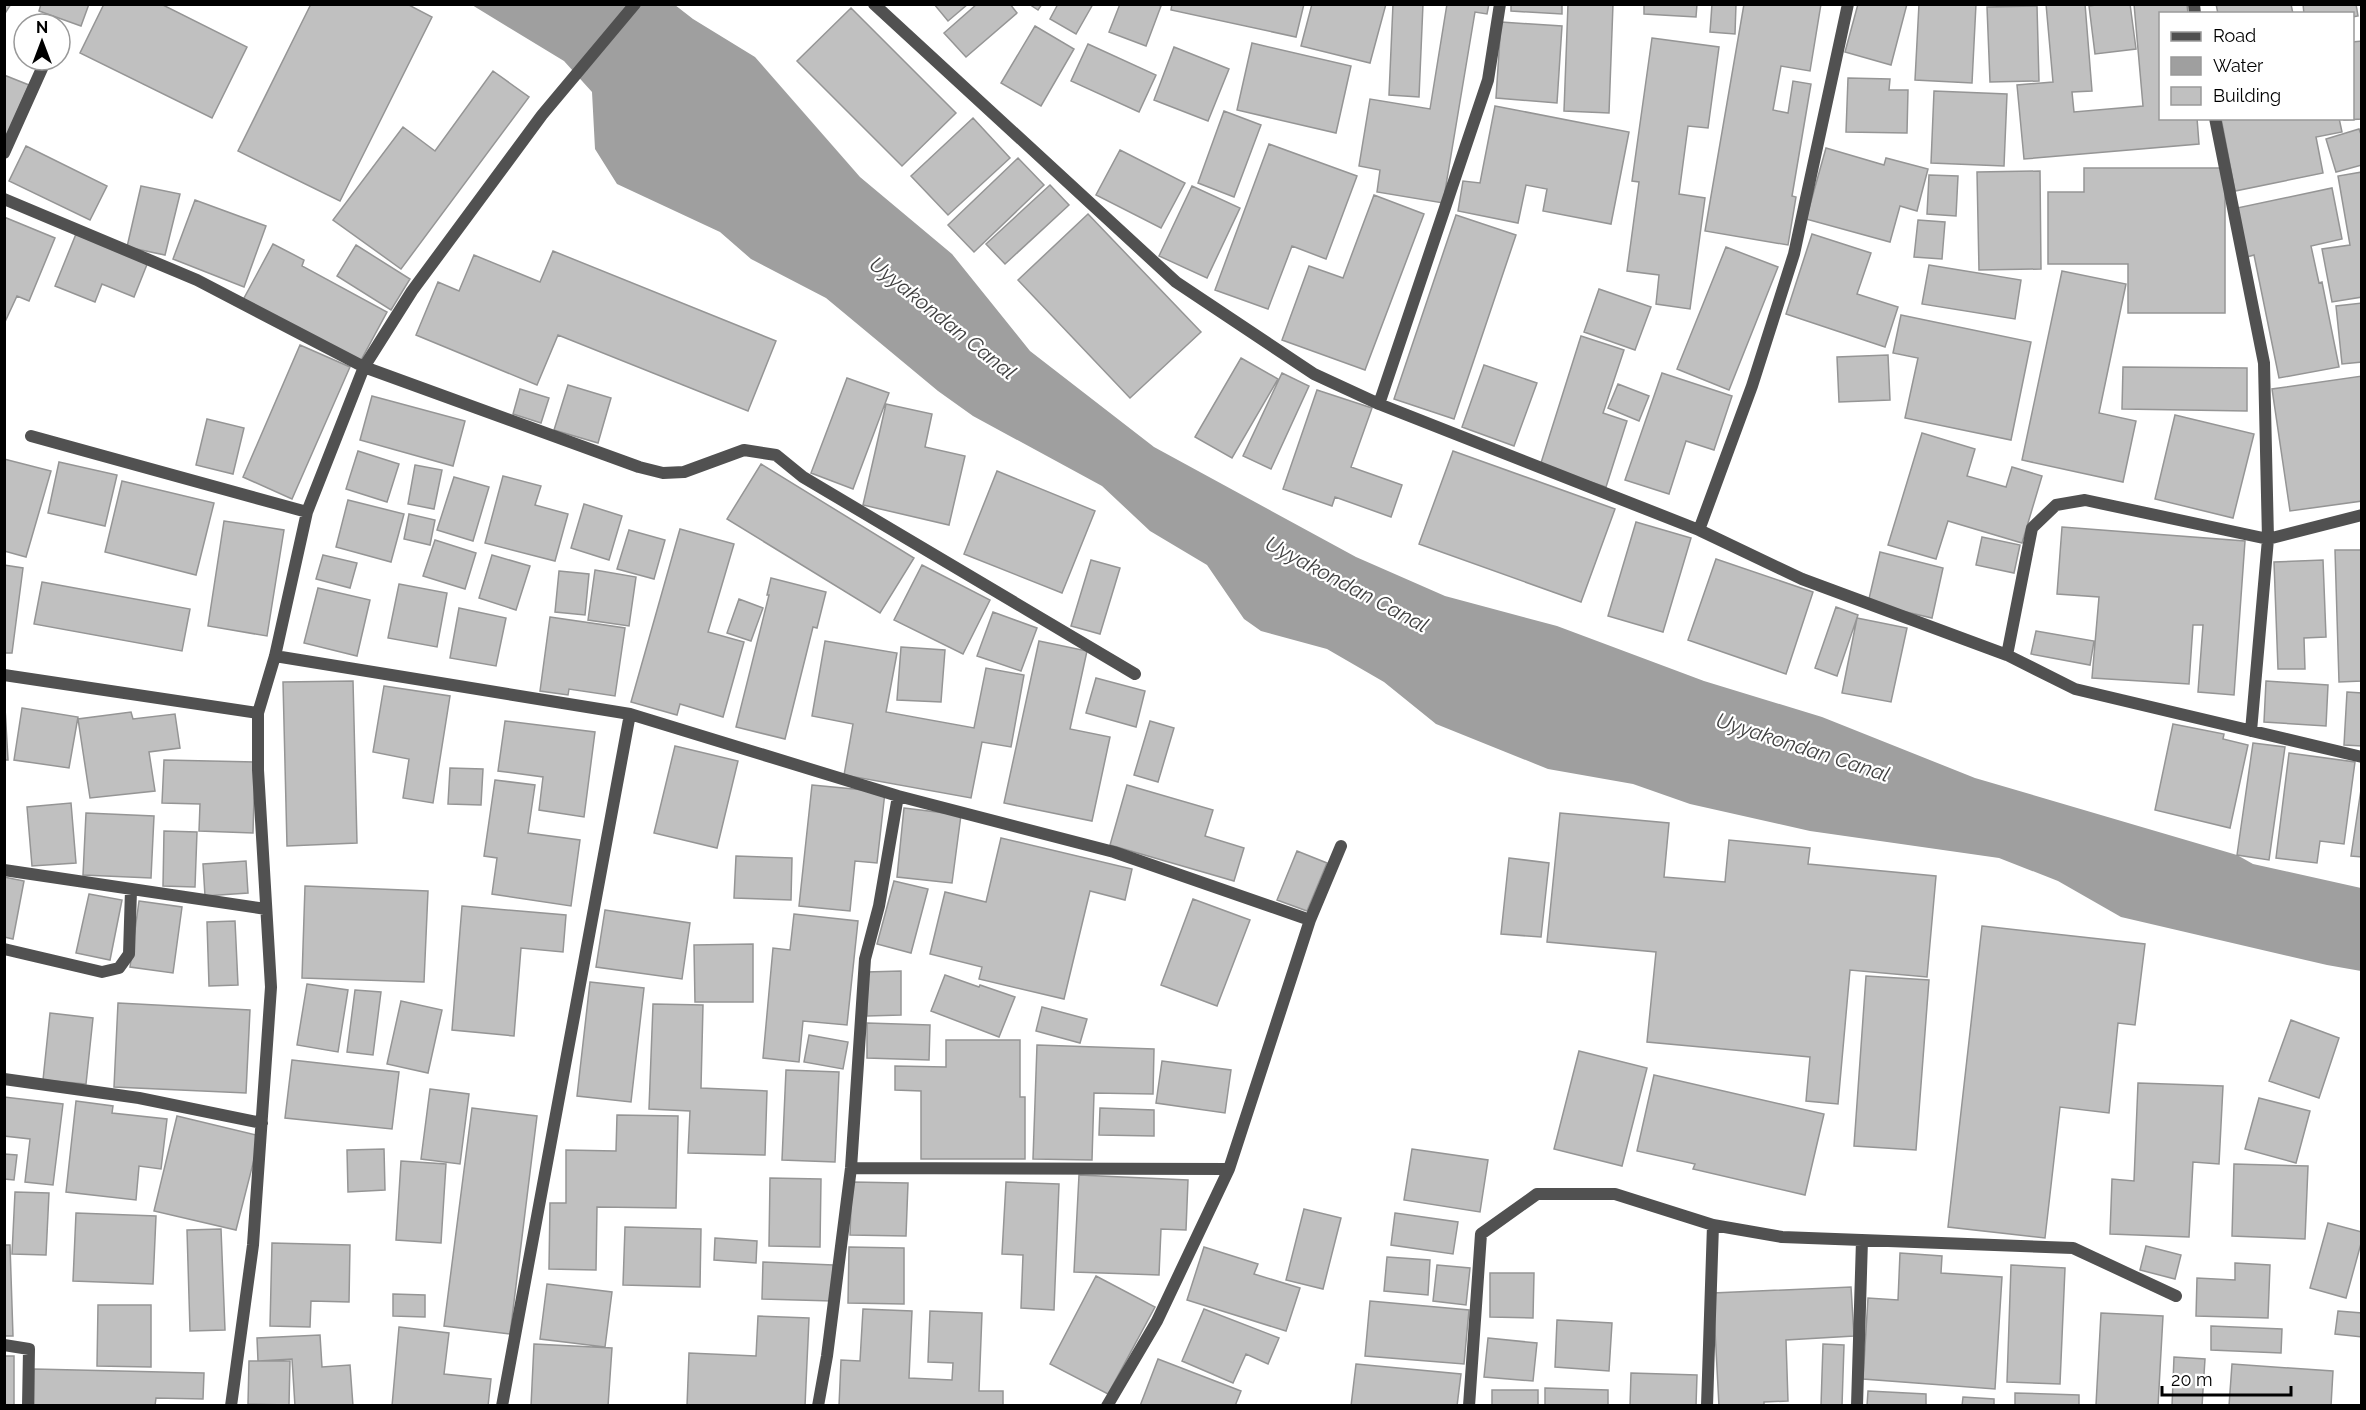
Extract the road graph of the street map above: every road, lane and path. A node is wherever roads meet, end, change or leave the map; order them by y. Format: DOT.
graph roads {
  1 [pos="635,4"];
  2 [pos="874,4"];
  3 [pos="1500,4"];
  4 [pos="1848,4"];
  5 [pos="40,72"];
  6 [pos="2215,120"];
  7 [pos="6,149"];
  8 [pos="4,199"];
  9 [pos="364,367"];
  10 [pos="1379,404"];
  11 [pos="31,436"];
  12 [pos="307,512"];
  13 [pos="2361,514"];
  14 [pos="1699,530"];
  15 [pos="2268,539"];
  16 [pos="2007,655"];
  17 [pos="275,656"];
  18 [pos="1135,674"];
  19 [pos="4,675"];
  20 [pos="258,713"];
  21 [pos="630,714"];
  22 [pos="2251,731"];
  23 [pos="2361,757"];
  24 [pos="898,796"];
  25 [pos="1341,846"];
  26 [pos="4,870"];
  27 [pos="132,890"];
  28 [pos="266,909"];
  29 [pos="1310,920"];
  30 [pos="4,949"];
  31 [pos="4,1078"];
  32 [pos="262,1123"];
  33 [pos="851,1168"];
  34 [pos="1229,1169"];
  35 [pos="1713,1225"];
  36 [pos="1862,1240"];
  37 [pos="2176,1296"];
  38 [pos="4,1346"];
  39 [pos="28,1406"];
  40 [pos="231,1406"];
  41 [pos="501,1406"];
  42 [pos="818,1406"];
  43 [pos="1107,1406"];
  44 [pos="1469,1406"];
  45 [pos="1707,1406"];
  46 [pos="1857,1406"];
  1 -- 9 [label="street"];
  2 -- 10 [label="street"];
  3 -- 10 [label="street"];
  4 -- 14 [label="street"];
  5 -- 7 [label="street"];
  6 -- 15 [label="street"];
  8 -- 9 [label="street"];
  9 -- 12 [label="street"];
  9 -- 18 [label="street"];
  10 -- 14 [label="street"];
  11 -- 12 [label="street"];
  12 -- 17 [label="street"];
  13 -- 15 [label="street"];
  14 -- 16 [label="street"];
  15 -- 16 [label="street"];
  15 -- 22 [label="street"];
  16 -- 22 [label="street"];
  17 -- 20 [label="street"];
  17 -- 21 [label="street"];
  19 -- 20 [label="street"];
  20 -- 28 [label="street"];
  21 -- 24 [label="street"];
  21 -- 41 [label="street"];
  22 -- 23 [label="street"];
  24 -- 29 [label="street"];
  24 -- 33 [label="street"];
  25 -- 29 [label="street"];
  26 -- 27 [label="street"];
  27 -- 28 [label="street"];
  27 -- 30 [label="street"];
  28 -- 32 [label="street"];
  29 -- 34 [label="street"];
  31 -- 32 [label="street"];
  32 -- 40 [label="street"];
  33 -- 34 [label="street"];
  33 -- 42 [label="street"];
  34 -- 43 [label="street"];
  35 -- 36 [label="street"];
  35 -- 44 [label="street"];
  35 -- 45 [label="street"];
  36 -- 37 [label="street"];
  36 -- 46 [label="street"];
  38 -- 39 [label="street"];
}
